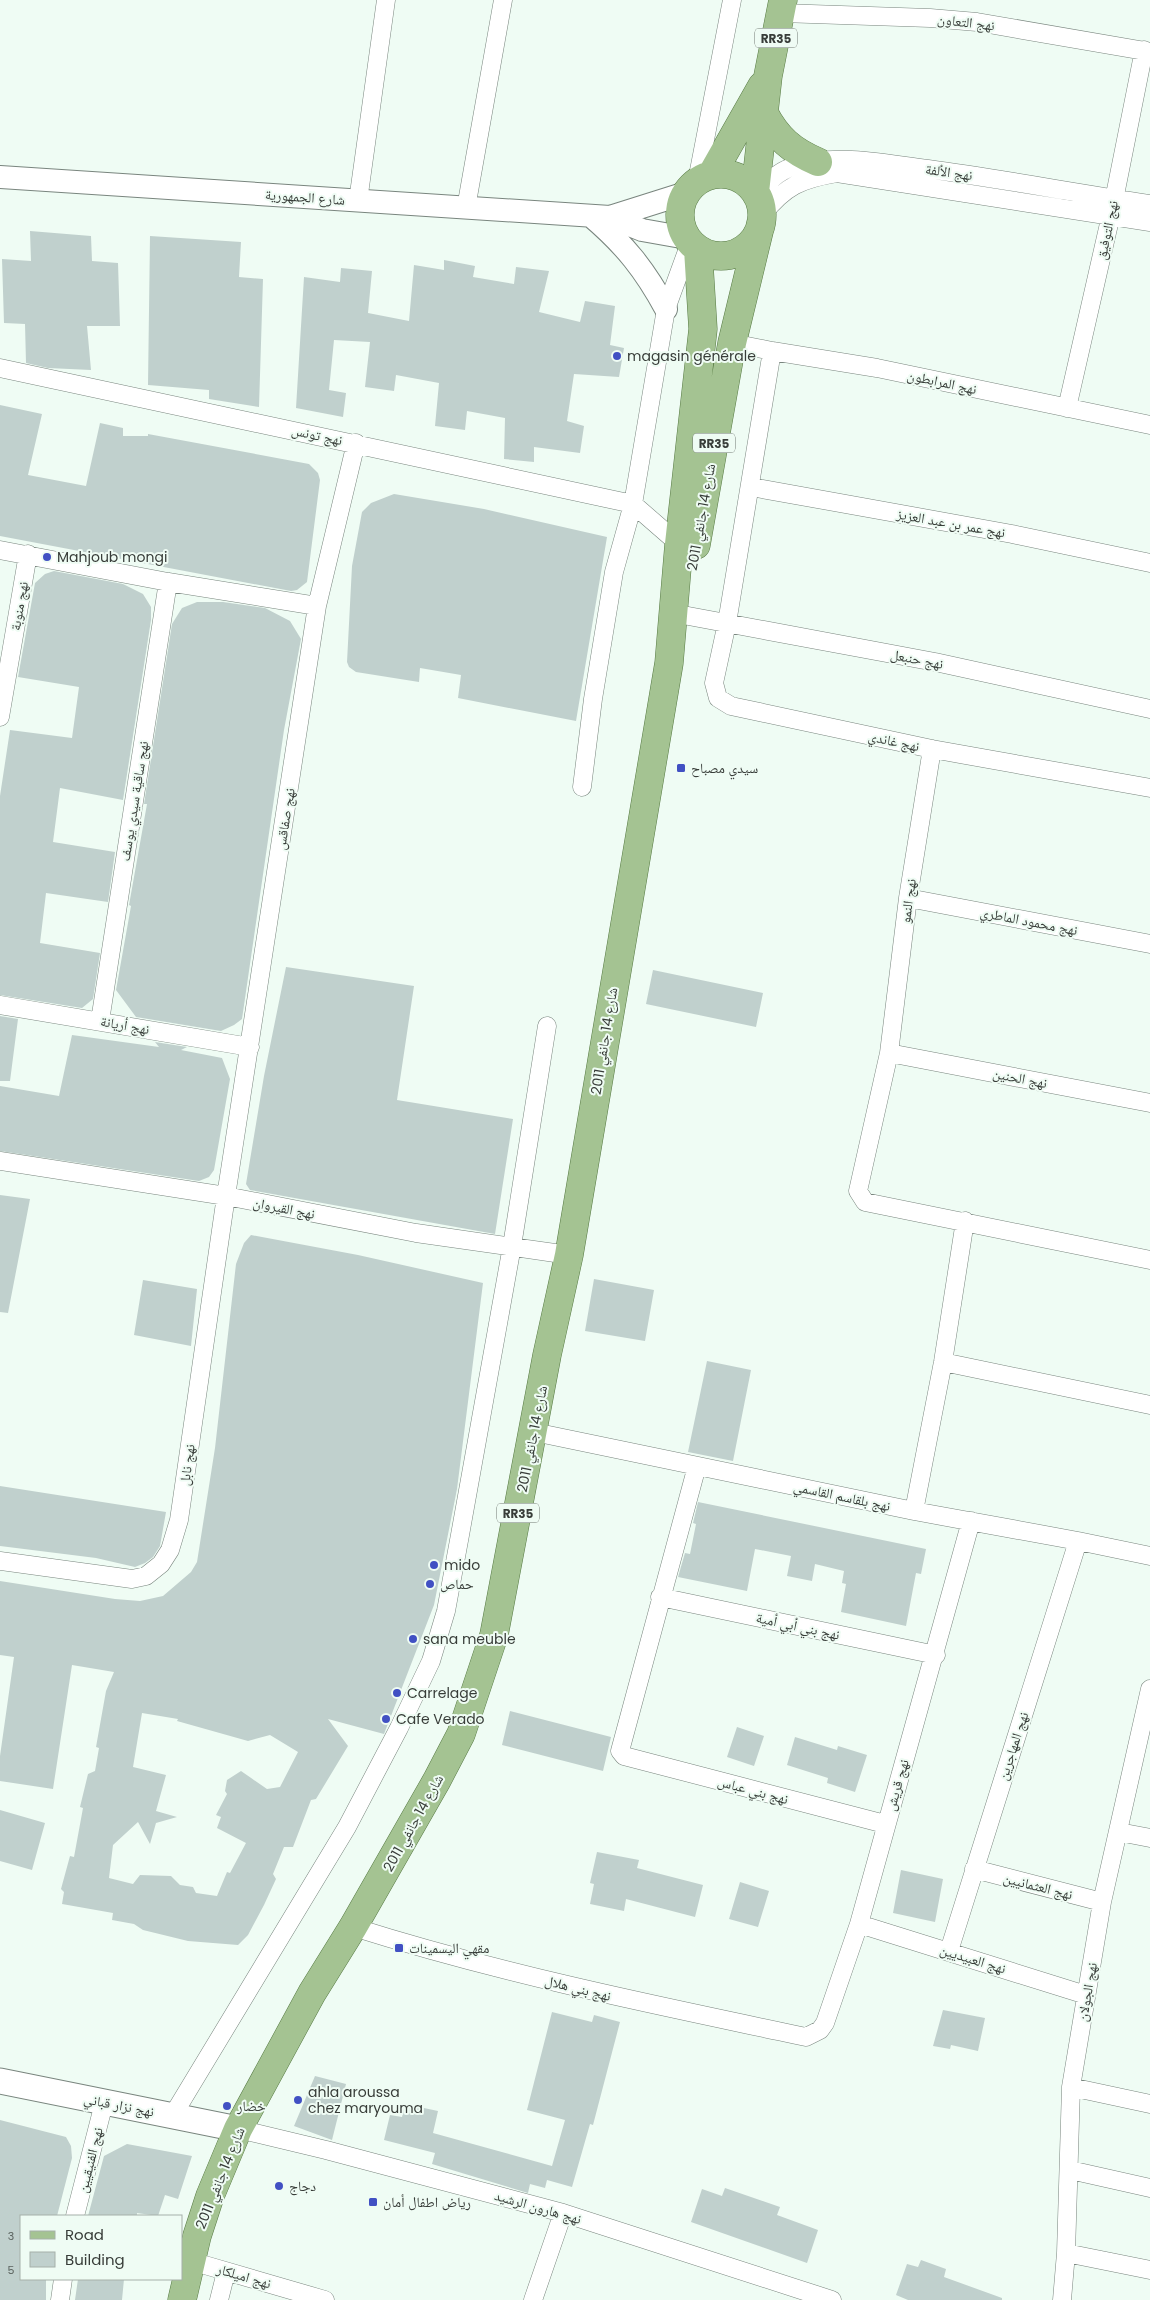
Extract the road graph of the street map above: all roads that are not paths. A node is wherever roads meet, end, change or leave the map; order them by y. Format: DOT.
graph roads {
  1 [pos="386,0"];
  2 [pos="503,0"];
  3 [pos="732,0"];
  4 [pos="782,7"];
  5 [pos="1147,51"];
  6 [pos="768,76"];
  7 [pos="764,113"];
  8 [pos="818,162"];
  9 [pos="0,177"];
  10 [pos="938,180"];
  11 [pos="698,183"];
  12 [pos="358,201"];
  13 [pos="1150,204"];
  14 [pos="759,206"];
  15 [pos="1113,207"];
  16 [pos="466,208"];
  17 [pos="601,216"];
  18 [pos="1150,222"];
  19 [pos="692,243"];
  20 [pos="666,309"];
  21 [pos="732,343"];
  22 [pos="772,352"];
  23 [pos="0,368"];
  24 [pos="1067,408"];
  25 [pos="1150,425"];
  26 [pos="356,443"];
  27 [pos="750,487"];
  28 [pos="633,504"];
  29 [pos="679,544"];
  30 [pos="0,550"];
  31 [pos="28,554"];
  32 [pos="1150,563"];
  33 [pos="168,582"];
  34 [pos="317,606"];
  35 [pos="683,615"];
  36 [pos="727,623"];
  37 [pos="669,663"];
  38 [pos="1150,709"];
  39 [pos="0,716"];
  40 [pos="932,749"];
  41 [pos="582,787"];
  42 [pos="1150,788"];
  43 [pos="908,898"];
  44 [pos="1150,944"];
  45 [pos="0,1005"];
  46 [pos="100,1020"];
  47 [pos="547,1026"];
  48 [pos="250,1047"];
  49 [pos="889,1053"];
  50 [pos="1150,1104"];
  51 [pos="0,1161"];
  52 [pos="226,1196"];
  53 [pos="965,1221"];
  54 [pos="512,1246"];
  55 [pos="569,1255"];
  56 [pos="1150,1260"];
  57 [pos="942,1362"];
  58 [pos="1150,1405"];
  59 [pos="534,1432"];
  60 [pos="697,1466"];
  61 [pos="914,1511"];
  62 [pos="971,1521"];
  63 [pos="1078,1540"];
  64 [pos="1150,1556"];
  65 [pos="0,1561"];
  66 [pos="660,1597"];
  67 [pos="936,1655"];
  68 [pos="1150,1689"];
  69 [pos="1145,1737"];
  70 [pos="886,1824"];
  71 [pos="1119,1832"];
  72 [pos="1150,1838"];
  73 [pos="974,1869"];
  74 [pos="1102,1902"];
  75 [pos="859,1924"];
  76 [pos="353,1927"];
  77 [pos="949,1951"];
  78 [pos="1086,1994"];
  79 [pos="806,2037"];
  80 [pos="0,2081"];
  81 [pos="1071,2087"];
  82 [pos="104,2103"];
  83 [pos="1150,2104"];
  84 [pos="174,2115"];
  85 [pos="238,2129"];
  86 [pos="1070,2170"];
  87 [pos="1150,2188"];
  88 [pos="563,2213"];
  89 [pos="75,2215"];
  90 [pos="1066,2253"];
  91 [pos="191,2261"];
  92 [pos="1150,2270"];
  93 [pos="226,2272"];
  94 [pos="62,2280"];
  95 [pos="60,2300"];
  96 [pos="182,2300"];
  97 [pos="218,2300"];
  98 [pos="325,2300"];
  99 [pos="533,2300"];
  100 [pos="832,2300"];
  101 [pos="1062,2300"];
  1 -- 12 [label="street"];
  2 -- 16 [label="street"];
  3 -- 11 [label="street"];
  4 -- 5 [label="street, نهج التعاون"];
  4 -- 6 [label="main road, RR35"];
  5 -- 15 [label="street, نهج التوفيق"];
  6 -- 7 [label="main road, RR35"];
  6 -- 11 [label="main road, RR35"];
  7 -- 8 [label="main road"];
  7 -- 14 [label="main road, RR35"];
  8 -- 10 [label="street, نهج الألفة"];
  8 -- 14 [label="street, نهج الألفة"];
  9 -- 12 [label="street, شارع الجمهورية"];
  10 -- 14 [label="street, نهج الألفة"];
  10 -- 15 [label="street, نهج الألفة"];
  11 -- 14 [label="main road"];
  11 -- 17 [label="street"];
  11 -- 19 [label="main road, RR35"];
  12 -- 16 [label="street, شارع الجمهورية"];
  13 -- 15 [label="street, نهج الألفة"];
  14 -- 19 [label="main road, RR35"];
  14 -- 21 [label="main road, شارع 14 جانفي 2011 / RR35"];
  15 -- 18 [label="street, نهج الألفة"];
  15 -- 24 [label="street, نهج التوفيق"];
  16 -- 17 [label="street, شارع الجمهورية"];
  17 -- 19 [label="street"];
  17 -- 20 [label="street"];
  19 -- 20 [label="street"];
  19 -- 29 [label="main road, شارع 14 جانفي 2011 / RR35"];
  20 -- 28 [label="street"];
  21 -- 22 [label="street, نهج المرابطون"];
  21 -- 35 [label="main road, شارع 14 جانفي 2011 / RR35"];
  22 -- 24 [label="street, نهج المرابطون"];
  22 -- 27 [label="street"];
  23 -- 26 [label="street, نهج تونس"];
  24 -- 25 [label="street, نهج المرابطون"];
  26 -- 28 [label="street, نهج تونس"];
  26 -- 34 [label="street, نهج صفاقس"];
  27 -- 32 [label="street, نهج عمر بن عبد العزيز"];
  27 -- 36 [label="street"];
  28 -- 29 [label="street"];
  28 -- 41 [label="street"];
  29 -- 37 [label="main road, شارع 14 جانفي 2011 / RR35"];
  30 -- 31 [label="street"];
  31 -- 33 [label="street"];
  31 -- 39 [label="street, نهج منوبة"];
  33 -- 34 [label="street"];
  33 -- 46 [label="street, نهج ساقية سيدي يوسف"];
  34 -- 48 [label="street, نهج صفاقس"];
  35 -- 36 [label="street, نهج حنبعل"];
  35 -- 37 [label="main road, شارع 14 جانفي 2011 / RR35"];
  36 -- 38 [label="street, نهج حنبعل"];
  36 -- 40 [label="street, نهج غاندي"];
  37 -- 55 [label="main road, شارع 14 جانفي 2011 / RR35"];
  40 -- 42 [label="street, نهج غاندي"];
  40 -- 43 [label="street, نهج النمو"];
  43 -- 44 [label="street, نهج محمود الماطري"];
  43 -- 49 [label="street, نهج النمو"];
  45 -- 46 [label="street, نهج أريانة"];
  46 -- 48 [label="street, نهج أريانة"];
  47 -- 54 [label="street"];
  48 -- 52 [label="street, نهج صفاقس"];
  49 -- 50 [label="street, نهج الحنين"];
  49 -- 53 [label="street, نهج النمو"];
  51 -- 52 [label="street, نهج القيروان"];
  52 -- 54 [label="street, نهج القيروان"];
  52 -- 65 [label="street, نهج نابل"];
  53 -- 56 [label="street, نهج النمو"];
  53 -- 57 [label="street"];
  54 -- 55 [label="street, نهج القيروان"];
  54 -- 84 [label="street"];
  55 -- 59 [label="main road, شارع 14 جانفي 2011 / RR35"];
  57 -- 58 [label="street"];
  57 -- 61 [label="street"];
  59 -- 60 [label="street, نهج بلقاسم القاسمي"];
  59 -- 76 [label="main road, شارع 14 جانفي 2011 / RR35"];
  60 -- 61 [label="street, نهج بلقاسم القاسمي"];
  60 -- 66 [label="street"];
  61 -- 62 [label="street, نهج بلقاسم القاسمي"];
  62 -- 63 [label="street, نهج بلقاسم القاسمي"];
  62 -- 67 [label="street, نهج قريش"];
  63 -- 64 [label="street, نهج بلقاسم القاسمي"];
  63 -- 73 [label="street, نهج المهاجرين"];
  66 -- 67 [label="street, نهج بني أبي أمية"];
  66 -- 70 [label="street, نهج بني عباس"];
  67 -- 70 [label="street, نهج قريش"];
  68 -- 69 [label="street, نهج الجولان"];
  69 -- 71 [label="street, نهج الجولان"];
  70 -- 75 [label="street, نهج قريش"];
  71 -- 72 [label="street"];
  71 -- 74 [label="street, نهج الجولان"];
  73 -- 74 [label="street, نهج العثمانيين"];
  73 -- 77 [label="street, نهج المهاجرين"];
  74 -- 78 [label="street, نهج الجولان"];
  75 -- 77 [label="street, نهج العبيديين"];
  75 -- 79 [label="street, نهج قريش"];
  76 -- 79 [label="street, نهج بني هلال"];
  76 -- 85 [label="main road, شارع 14 جانفي 2011 / RR35"];
  77 -- 78 [label="street, نهج العبيديين"];
  78 -- 81 [label="street, نهج الجولان"];
  80 -- 82 [label="main road, نهج نزار قباني"];
  81 -- 83 [label="street"];
  81 -- 86 [label="street, نهج الجولان"];
  82 -- 84 [label="main road, نهج نزار قباني"];
  82 -- 89 [label="street, نهج الفنيقيين"];
  84 -- 85 [label="main road, نهج نزار قباني"];
  85 -- 88 [label="street, نهج هارون الرشيد"];
  85 -- 91 [label="main road, شارع 14 جانفي 2011 / RR35"];
  86 -- 87 [label="street"];
  86 -- 90 [label="street, نهج الجولان"];
  88 -- 99 [label="street"];
  88 -- 100 [label="street, نهج هارون الرشيد"];
  90 -- 92 [label="street"];
  90 -- 101 [label="street, نهج الجولان"];
  91 -- 93 [label="street, نهج اميلكار"];
  91 -- 96 [label="main road, شارع 14 جانفي 2011 / RR35"];
  93 -- 97 [label="street"];
  93 -- 98 [label="street, نهج اميلكار"];
  94 -- 95 [label="street"];
}
